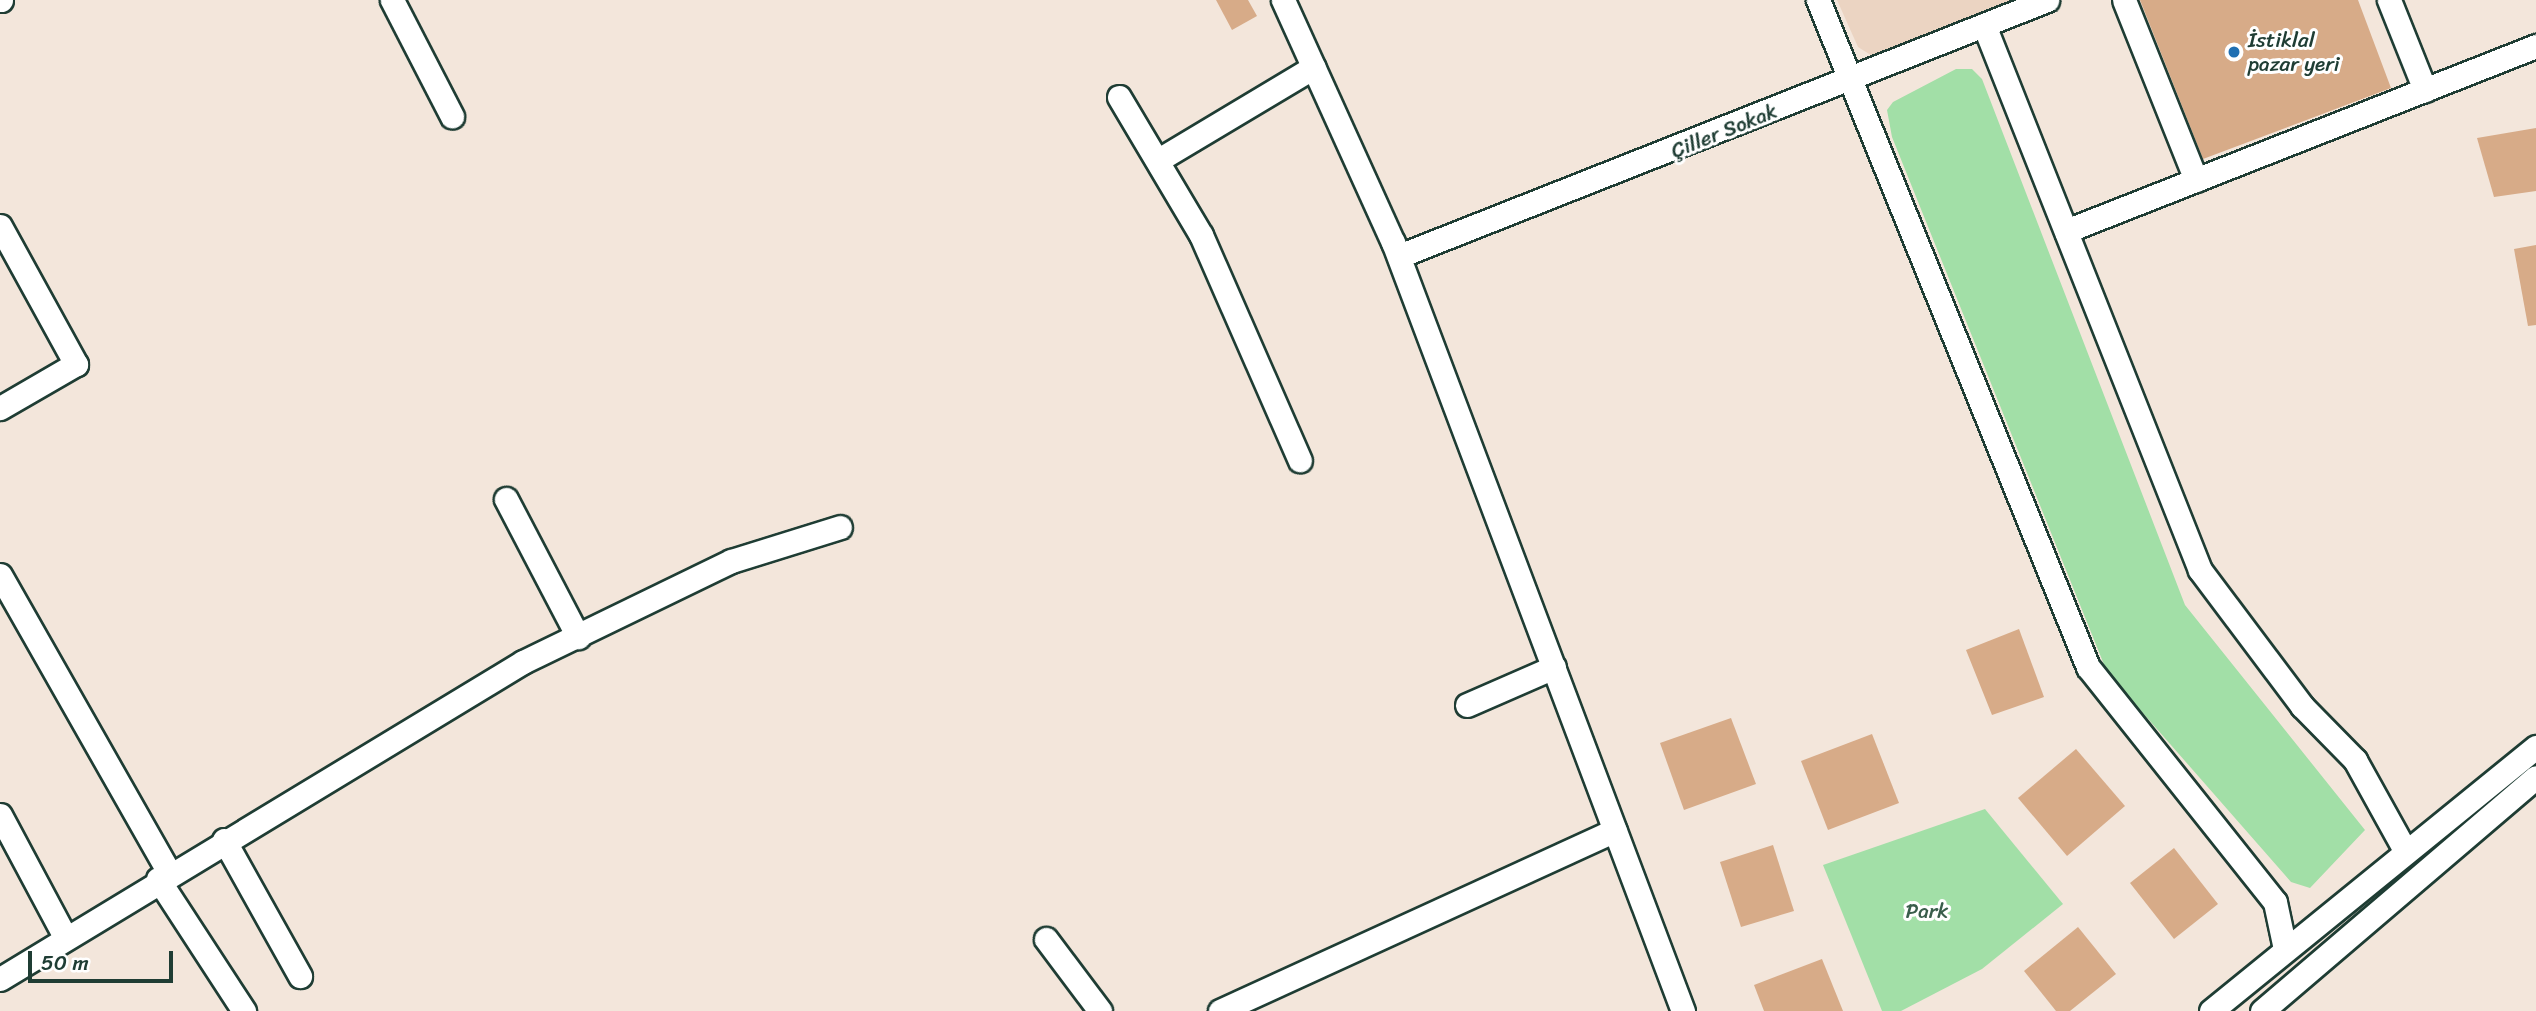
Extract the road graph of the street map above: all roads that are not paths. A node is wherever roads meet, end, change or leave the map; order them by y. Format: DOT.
graph roads {
  1 [pos="392,0"];
  2 [pos="1283,0"];
  3 [pos="1818,0"];
  4 [pos="2047,0"];
  5 [pos="2124,0"];
  6 [pos="2389,0"];
  7 [pos="1984,25"];
  8 [pos="2536,46"];
  9 [pos="1314,67"];
  10 [pos="1850,80"];
  11 [pos="2425,90"];
  12 [pos="1119,97"];
  13 [pos="452,116"];
  14 [pos="1160,159"];
  15 [pos="2196,180"];
  16 [pos="0,226"];
  17 [pos="2066,231"];
  18 [pos="1399,256"];
  19 [pos="0,408"];
  20 [pos="1300,460"];
  21 [pos="506,499"];
  22 [pos="840,527"];
  23 [pos="0,575"];
  24 [pos="578,636"];
  25 [pos="1554,667"];
  26 [pos="1467,705"];
  27 [pos="2536,747"];
  28 [pos="2536,777"];
  29 [pos="0,815"];
  30 [pos="1615,830"];
  31 [pos="225,840"];
  32 [pos="2406,852"];
  33 [pos="163,876"];
  34 [pos="64,935"];
  35 [pos="1046,939"];
  36 [pos="2285,949"];
  37 [pos="300,976"];
  38 [pos="0,979"];
  39 [pos="244,1011"];
  40 [pos="1100,1011"];
  41 [pos="1220,1011"];
  42 [pos="1684,1011"];
  43 [pos="2211,1011"];
  44 [pos="2262,1011"];
  1 -- 13 [label="street"];
  2 -- 9 [label="street"];
  3 -- 10 [label="street"];
  4 -- 7 [label="street, Çiller Sokak"];
  5 -- 15 [label="street"];
  6 -- 11 [label="street"];
  7 -- 10 [label="street, Çiller Sokak"];
  7 -- 17 [label="street"];
  8 -- 11 [label="street"];
  9 -- 14 [label="street"];
  9 -- 18 [label="street"];
  10 -- 18 [label="street, Çiller Sokak"];
  10 -- 36 [label="street"];
  11 -- 15 [label="street"];
  12 -- 14 [label="street"];
  14 -- 20 [label="street"];
  15 -- 17 [label="street"];
  16 -- 19 [label="street"];
  17 -- 32 [label="street"];
  18 -- 25 [label="street"];
  21 -- 24 [label="street"];
  22 -- 24 [label="street"];
  23 -- 33 [label="street"];
  24 -- 31 [label="street"];
  25 -- 26 [label="street"];
  25 -- 30 [label="street"];
  27 -- 32 [label="street"];
  28 -- 44 [label="street"];
  29 -- 34 [label="street"];
  30 -- 41 [label="street"];
  30 -- 42 [label="street"];
  31 -- 33 [label="street"];
  31 -- 37 [label="street"];
  32 -- 36 [label="street"];
  33 -- 34 [label="street"];
  33 -- 39 [label="street"];
  34 -- 38 [label="street"];
  35 -- 40 [label="street"];
  36 -- 43 [label="street"];
}
